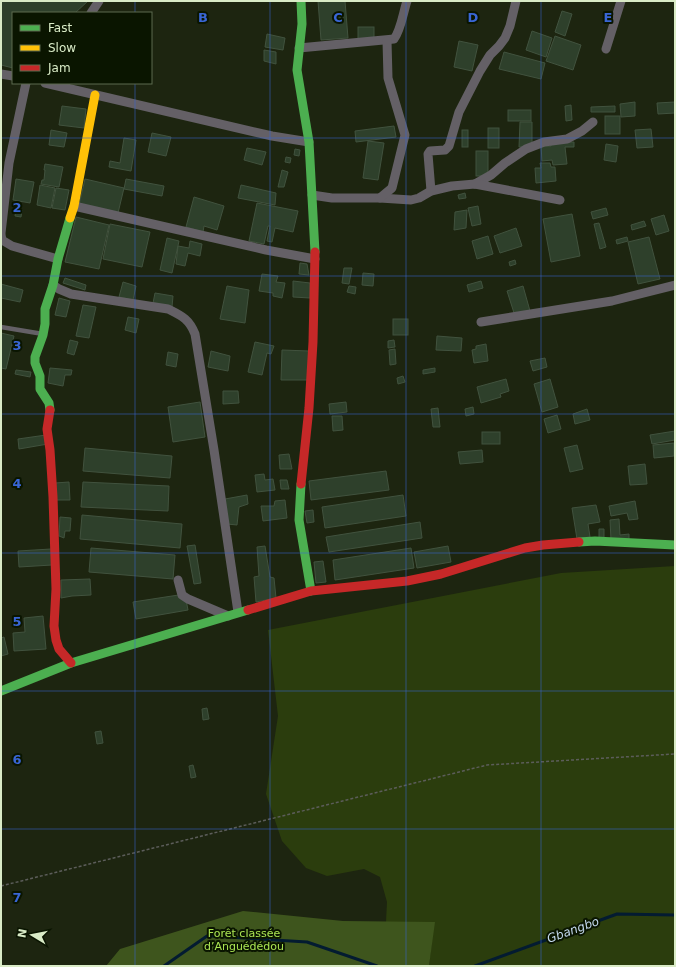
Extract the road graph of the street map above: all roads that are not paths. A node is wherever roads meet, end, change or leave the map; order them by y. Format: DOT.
graph roads {
  1 [pos="99,1"];
  2 [pos="301,1"];
  3 [pos="407,1"];
  4 [pos="516,1"];
  5 [pos="621,1"];
  6 [pos="92,12"];
  7 [pos="386,41"];
  8 [pos="299,48"];
  9 [pos="606,49"];
  10 [pos="1,74"];
  11 [pos="12,76"];
  12 [pos="26,84"];
  13 [pos="51,84"];
  14 [pos="95,95"];
  15 [pos="593,122"];
  16 [pos="309,142"];
  17 [pos="5,162"];
  18 [pos="475,184"];
  19 [pos="431,191"];
  20 [pos="312,195"];
  21 [pos="380,198"];
  22 [pos="560,200"];
  23 [pos="74,206"];
  24 [pos="1,237"];
  25 [pos="58,259"];
  26 [pos="315,259"];
  27 [pos="53,285"];
  28 [pos="675,285"];
  29 [pos="481,322"];
  30 [pos="1,327"];
  31 [pos="43,335"];
  32 [pos="675,545"];
  33 [pos="178,580"];
  34 [pos="311,591"];
  35 [pos="238,612"];
  36 [pos="228,616"];
  37 [pos="71,663"];
  38 [pos="1,691"];
  1 -- 6 [label="street"];
  2 -- 8 [label="street"];
  3 -- 7 [label="street"];
  4 -- 19 [label="street"];
  5 -- 9 [label="street"];
  7 -- 8 [label="street"];
  7 -- 21 [label="street"];
  8 -- 16 [label="street"];
  10 -- 11 [label="street"];
  12 -- 17 [label="street"];
  13 -- 14 [label="street"];
  14 -- 16 [label="street"];
  14 -- 23 [label="street"];
  15 -- 18 [label="street"];
  16 -- 20 [label="street"];
  17 -- 24 [label="street"];
  18 -- 19 [label="street"];
  18 -- 22 [label="street"];
  19 -- 21 [label="street"];
  20 -- 21 [label="street"];
  20 -- 26 [label="street"];
  23 -- 25 [label="street"];
  23 -- 26 [label="street"];
  24 -- 25 [label="street"];
  25 -- 27 [label="street"];
  26 -- 34 [label="street"];
  27 -- 31 [label="street"];
  27 -- 35 [label="street"];
  28 -- 29 [label="street"];
  30 -- 31 [label="lane"];
  31 -- 37 [label="street"];
  32 -- 34 [label="street"];
  33 -- 36 [label="street"];
  34 -- 35 [label="street"];
  35 -- 36 [label="street"];
  36 -- 37 [label="street"];
  37 -- 38 [label="street"];
}
